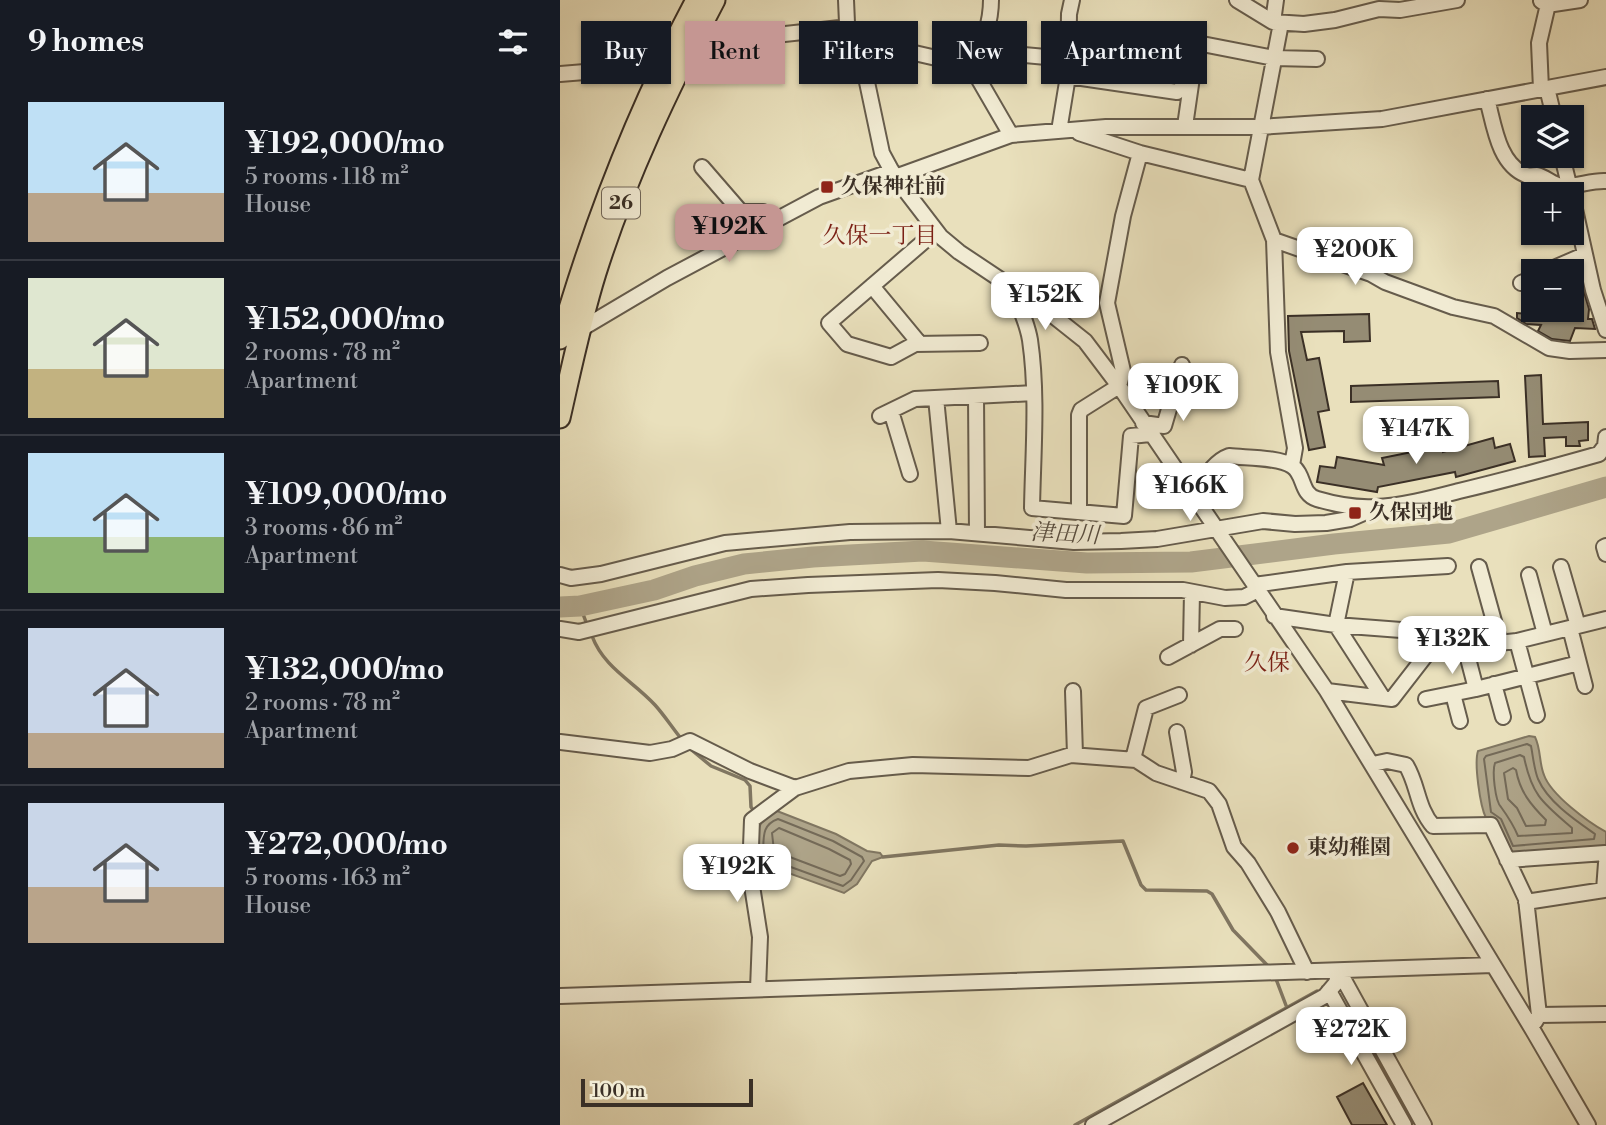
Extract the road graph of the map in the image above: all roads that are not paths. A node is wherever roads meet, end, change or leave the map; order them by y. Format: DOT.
graph roads {
  1 [pos="696,0"];
  2 [pos="715,0"];
  3 [pos="846,0"];
  4 [pos="991,0"];
  5 [pos="1072,0"];
  6 [pos="1237,0"];
  7 [pos="1276,0"];
  8 [pos="1457,0"];
  9 [pos="1580,0"];
  10 [pos="1545,2"];
  11 [pos="704,21"];
  12 [pos="848,21"];
  13 [pos="990,21"];
  14 [pos="1069,21"];
  15 [pos="1277,23"];
  16 [pos="1207,45"];
  17 [pos="1274,58"];
  18 [pos="685,59"];
  19 [pos="1317,59"];
  20 [pos="581,72"];
  21 [pos="560,74"];
  22 [pos="1606,77"];
  23 [pos="867,84"];
  24 [pos="981,84"];
  25 [pos="1068,84"];
  26 [pos="1122,84"];
  27 [pos="1188,84"];
  28 [pos="1191,84"];
  29 [pos="1544,89"];
  30 [pos="1487,99"];
  31 [pos="1550,105"];
  32 [pos="1185,126"];
  33 [pos="1260,127"];
  34 [pos="1066,131"];
  35 [pos="1011,135"];
  36 [pos="1140,153"];
  37 [pos="702,167"];
  38 [pos="893,174"];
  39 [pos="1251,180"];
  40 [pos="1606,181"];
  41 [pos="1553,182"];
  42 [pos="1584,186"];
  43 [pos="771,223"];
  44 [pos="936,231"];
  45 [pos="1273,240"];
  46 [pos="1582,245"];
  47 [pos="1584,255"];
  48 [pos="1575,259"];
  49 [pos="872,286"];
  50 [pos="1012,289"];
  51 [pos="581,329"];
  52 [pos="1606,330"];
  53 [pos="560,340"];
  54 [pos="980,342"];
  55 [pos="920,344"];
  56 [pos="1606,350"];
  57 [pos="1182,365"];
  58 [pos="1119,386"];
  59 [pos="1034,393"];
  60 [pos="976,396"];
  61 [pos="936,398"];
  62 [pos="560,418"];
  63 [pos="1147,429"];
  64 [pos="1606,437"];
  65 [pos="1292,465"];
  66 [pos="911,474"];
  67 [pos="1193,496"];
  68 [pos="1377,508"];
  69 [pos="1079,512"];
  70 [pos="1216,529"];
  71 [pos="949,531"];
  72 [pos="977,533"];
  73 [pos="1606,546"];
  74 [pos="1606,554"];
  75 [pos="1448,566"];
  76 [pos="1479,567"];
  77 [pos="1561,567"];
  78 [pos="1347,572"];
  79 [pos="560,575"];
  80 [pos="1529,575"];
  81 [pos="1256,588"];
  82 [pos="1192,592"];
  83 [pos="1274,616"];
  84 [pos="1606,619"];
  85 [pos="1336,625"];
  86 [pos="1574,627"];
  87 [pos="560,629"];
  88 [pos="1235,629"];
  89 [pos="1545,634"];
  90 [pos="1440,637"];
  91 [pos="1517,641"];
  92 [pos="1464,643"];
  93 [pos="1500,643"];
  94 [pos="1191,645"];
  95 [pos="1168,657"];
  96 [pos="1579,663"];
  97 [pos="1526,676"];
  98 [pos="1494,684"];
  99 [pos="1585,686"];
  100 [pos="1476,689"];
  101 [pos="1073,691"];
  102 [pos="1327,691"];
  103 [pos="1453,694"];
  104 [pos="1179,695"];
  105 [pos="1384,698"];
  106 [pos="1426,699"];
  107 [pos="1537,715"];
  108 [pos="1503,717"];
  109 [pos="1460,722"];
  110 [pos="1177,732"];
  111 [pos="560,742"];
  112 [pos="1075,755"];
  113 [pos="1133,760"];
  114 [pos="1373,764"];
  115 [pos="1182,782"];
  116 [pos="795,788"];
  117 [pos="1507,860"];
  118 [pos="1606,862"];
  119 [pos="1526,902"];
  120 [pos="1493,965"];
  121 [pos="1339,971"];
  122 [pos="1307,972"];
  123 [pos="758,989"];
  124 [pos="1329,991"];
  125 [pos="560,996"];
  126 [pos="1606,1014"];
  127 [pos="1535,1021"];
  128 [pos="1097,1124"];
  129 [pos="1404,1125"];
  130 [pos="1424,1125"];
  131 [pos="1588,1125"];
  1 -- 53 [label="highway, 26"];
  2 -- 11 [label="highway, 26"];
  3 -- 12 [label="street"];
  4 -- 13 [label="street"];
  5 -- 14 [label="street"];
  6 -- 15 [label="street"];
  7 -- 15 [label="street"];
  8 -- 15 [label="street"];
  9 -- 10 [label="street"];
  10 -- 29 [label="street"];
  15 -- 17 [label="street"];
  16 -- 17 [label="street"];
  17 -- 19 [label="street"];
  17 -- 33 [label="street"];
  18 -- 51 [label="highway, 26"];
  20 -- 21 [label="street"];
  22 -- 29 [label="street"];
  23 -- 38 [label="street"];
  24 -- 35 [label="street"];
  25 -- 34 [label="street"];
  26 -- 27 [label="street"];
  28 -- 32 [label="street"];
  29 -- 30 [label="street"];
  29 -- 31 [label="street"];
  30 -- 33 [label="street"];
  30 -- 41 [label="street"];
  32 -- 33 [label="street"];
  32 -- 34 [label="street"];
  33 -- 39 [label="street"];
  34 -- 35 [label="street"];
  34 -- 36 [label="street"];
  35 -- 38 [label="street"];
  36 -- 39 [label="street"];
  36 -- 58 [label="street"];
  37 -- 43 [label="street"];
  38 -- 43 [label="street"];
  38 -- 44 [label="street"];
  39 -- 45 [label="street"];
  40 -- 42 [label="street"];
  43 -- 51 [label="street"];
  44 -- 49 [label="street"];
  44 -- 50 [label="street"];
  45 -- 56 [label="street"];
  45 -- 65 [label="street"];
  46 -- 47 [label="street"];
  47 -- 48 [label="street"];
  47 -- 52 [label="street"];
  49 -- 55 [label="street"];
  49 -- 55 [label="street"];
  50 -- 58 [label="street"];
  50 -- 59 [label="street"];
  51 -- 53 [label="street"];
  51 -- 62 [label="highway, 26"];
  54 -- 55 [label="street"];
  57 -- 63 [label="street"];
  58 -- 63 [label="street"];
  58 -- 69 [label="street"];
  59 -- 60 [label="street"];
  59 -- 69 [label="street"];
  60 -- 61 [label="street"];
  60 -- 72 [label="street"];
  61 -- 66 [label="street"];
  61 -- 71 [label="street"];
  63 -- 67 [label="street"];
  63 -- 69 [label="street"];
  64 -- 68 [label="street"];
  65 -- 67 [label="street"];
  65 -- 68 [label="street"];
  67 -- 70 [label="street"];
  68 -- 70 [label="street"];
  70 -- 72 [label="street"];
  70 -- 81 [label="street"];
  71 -- 72 [label="street"];
  71 -- 79 [label="street"];
  73 -- 74 [label="street"];
  75 -- 78 [label="street"];
  76 -- 93 [label="street"];
  77 -- 86 [label="street"];
  78 -- 81 [label="street"];
  78 -- 85 [label="street"];
  80 -- 89 [label="street"];
  81 -- 82 [label="street"];
  81 -- 83 [label="street"];
  82 -- 87 [label="street"];
  82 -- 94 [label="street"];
  83 -- 85 [label="street"];
  83 -- 102 [label="street"];
  84 -- 86 [label="street"];
  85 -- 90 [label="street"];
  85 -- 105 [label="street"];
  86 -- 89 [label="street"];
  86 -- 96 [label="street"];
  88 -- 94 [label="street"];
  89 -- 91 [label="street"];
  90 -- 92 [label="street"];
  90 -- 105 [label="street"];
  91 -- 93 [label="street"];
  91 -- 97 [label="street"];
  92 -- 93 [label="street"];
  92 -- 100 [label="street"];
  94 -- 95 [label="street"];
  96 -- 97 [label="street"];
  96 -- 99 [label="street"];
  97 -- 98 [label="street"];
  97 -- 107 [label="street"];
  98 -- 100 [label="street"];
  98 -- 108 [label="street"];
  100 -- 103 [label="street"];
  101 -- 112 [label="street"];
  102 -- 105 [label="street"];
  102 -- 114 [label="street"];
  103 -- 106 [label="street"];
  103 -- 109 [label="street"];
  104 -- 113 [label="street"];
  110 -- 115 [label="street"];
  111 -- 116 [label="street"];
  112 -- 113 [label="street"];
  112 -- 116 [label="street"];
  113 -- 115 [label="street"];
  114 -- 117 [label="street"];
  114 -- 120 [label="street"];
  115 -- 122 [label="street"];
  116 -- 123 [label="street"];
  117 -- 118 [label="street"];
  117 -- 119 [label="street"];
  118 -- 119 [label="street"];
  119 -- 127 [label="street"];
  120 -- 121 [label="street"];
  120 -- 127 [label="street"];
  121 -- 122 [label="street"];
  121 -- 124 [label="street"];
  121 -- 130 [label="street"];
  122 -- 123 [label="street"];
  123 -- 125 [label="street"];
  124 -- 128 [label="street"];
  124 -- 129 [label="street"];
  126 -- 127 [label="street"];
  127 -- 131 [label="street"];
}
